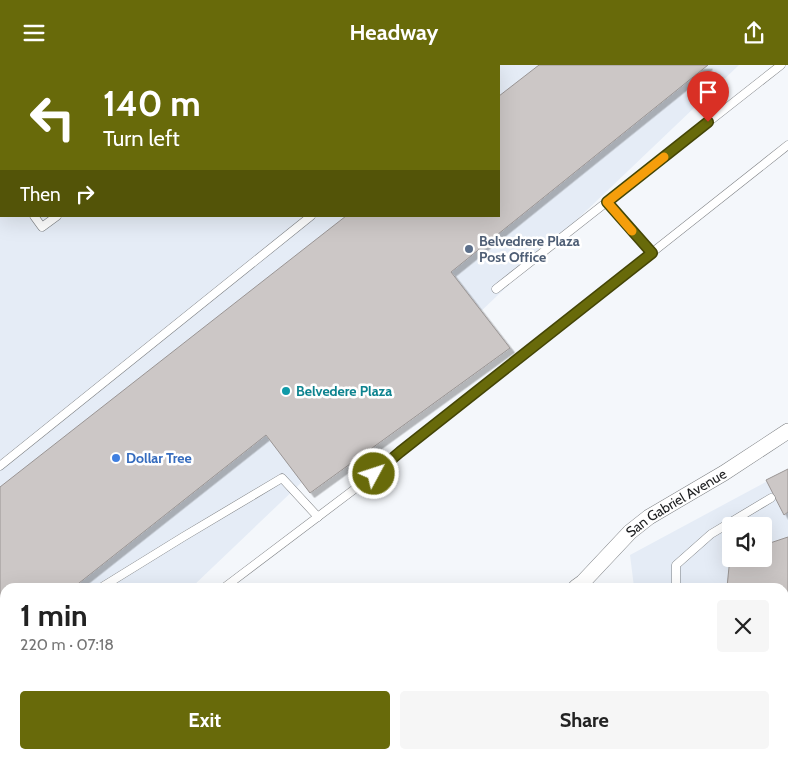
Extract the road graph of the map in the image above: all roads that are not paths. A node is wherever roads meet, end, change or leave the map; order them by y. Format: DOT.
graph roads {
  1 [pos="781,65"];
  2 [pos="788,145"];
  3 [pos="607,202"];
  4 [pos="35,217"];
  5 [pos="56,217"];
  6 [pos="310,217"];
  7 [pos="652,253"];
  8 [pos="496,289"];
  9 [pos="788,431"];
  10 [pos="0,466"];
  11 [pos="770,498"];
  12 [pos="318,517"];
  13 [pos="108,583"];
  14 [pos="229,583"];
  15 [pos="582,583"];
  16 [pos="676,583"];
  1 -- 3 [label="lane"];
  2 -- 7 [label="lane"];
  3 -- 7 [label="lane"];
  3 -- 8 [label="lane"];
  4 -- 5 [label="lane"];
  6 -- 10 [label="lane"];
  7 -- 12 [label="lane"];
  9 -- 15 [label="street, San Gabriel Avenue"];
  11 -- 16 [label="lane"];
  12 -- 13 [label="lane"];
  12 -- 14 [label="lane"];
}
